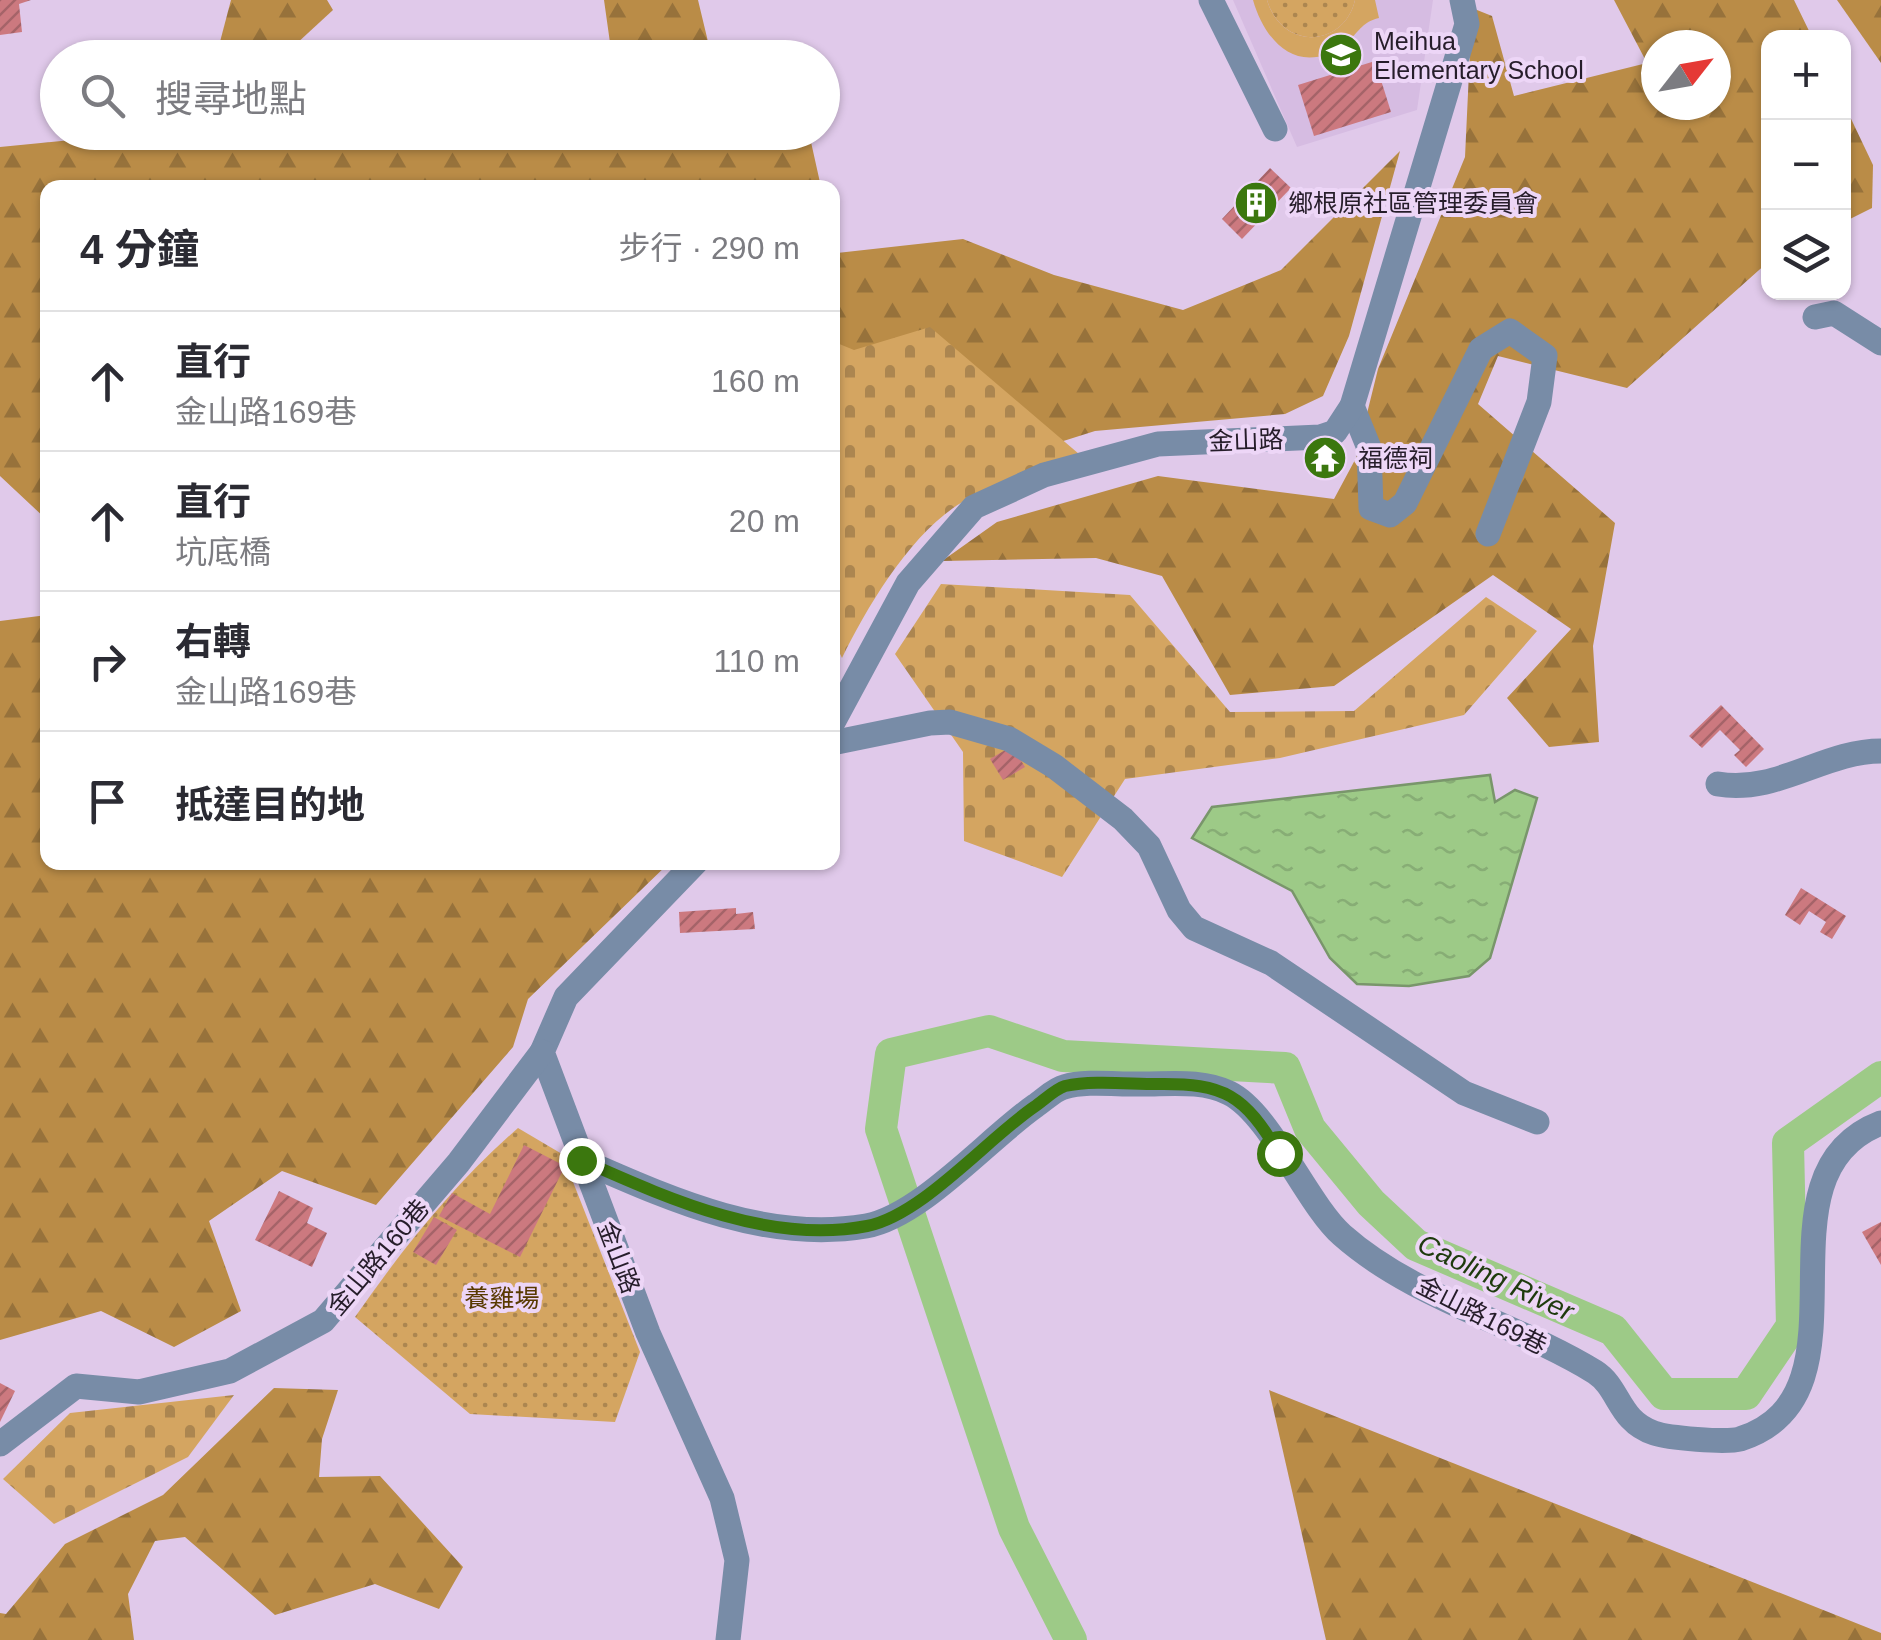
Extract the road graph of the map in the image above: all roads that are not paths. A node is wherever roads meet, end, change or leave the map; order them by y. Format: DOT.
graph roads {
  1 [pos="1212,0"];
  2 [pos="1462,0"];
  3 [pos="1275,129"];
  4 [pos="1816,317"];
  5 [pos="1881,343"];
  6 [pos="1352,406"];
  7 [pos="1488,534"];
  8 [pos="840,709"];
  9 [pos="840,741"];
  10 [pos="1881,752"];
  11 [pos="1718,784"];
  12 [pos="688,870"];
  13 [pos="542,1052"];
  14 [pos="1537,1122"];
  15 [pos="1881,1123"];
  16 [pos="581,1160"];
  17 [pos="0,1444"];
  18 [pos="728,1640"];
  1 -- 3 [label="street"];
  2 -- 6 [label="street"];
  4 -- 5 [label="street"];
  6 -- 7 [label="street"];
  6 -- 8 [label="street, 金山路"];
  9 -- 14 [label="street"];
  10 -- 11 [label="street"];
  12 -- 13 [label="street"];
  13 -- 16 [label="street, 金山路"];
  13 -- 17 [label="street, 金山路160巷"];
  15 -- 16 [label="street, 金山路169巷"];
  16 -- 18 [label="street, 金山路"];
}
